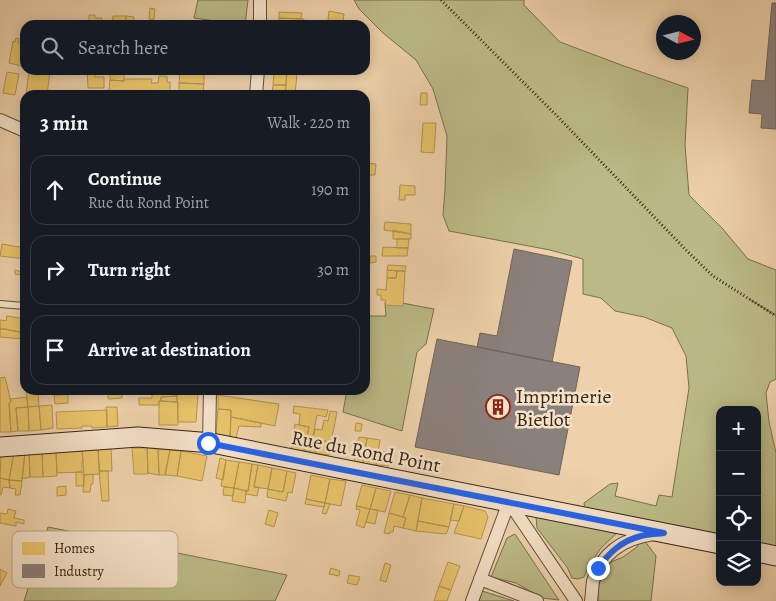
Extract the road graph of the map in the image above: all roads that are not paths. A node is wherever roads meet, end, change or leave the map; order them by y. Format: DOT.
graph roads {
  1 [pos="260,0"];
  2 [pos="260,20"];
  3 [pos="258,75"];
  4 [pos="256,90"];
  5 [pos="0,120"];
  6 [pos="20,129"];
  7 [pos="0,304"];
  8 [pos="20,306"];
  9 [pos="210,395"];
  10 [pos="208,443"];
  11 [pos="0,447"];
  12 [pos="509,502"];
  13 [pos="664,533"];
  14 [pos="716,543"];
  15 [pos="761,553"];
  16 [pos="776,556"];
  17 [pos="480,579"];
  18 [pos="472,601"];
  19 [pos="537,601"];
  20 [pos="576,601"];
  21 [pos="591,601"];
  1 -- 2 [label="street"];
  3 -- 4 [label="street"];
  5 -- 6 [label="street"];
  7 -- 8 [label="lane"];
  9 -- 10 [label="street"];
  10 -- 11 [label="street, Rue du Rond Point"];
  10 -- 12 [label="street, Rue du Rond Point"];
  12 -- 13 [label="street, Rue du Rond Point"];
  12 -- 17 [label="street"];
  12 -- 20 [label="street"];
  13 -- 14 [label="street, Rue du Rond Point"];
  13 -- 21 [label="street"];
  15 -- 16 [label="street"];
  17 -- 18 [label="street"];
  17 -- 19 [label="street"];
}
